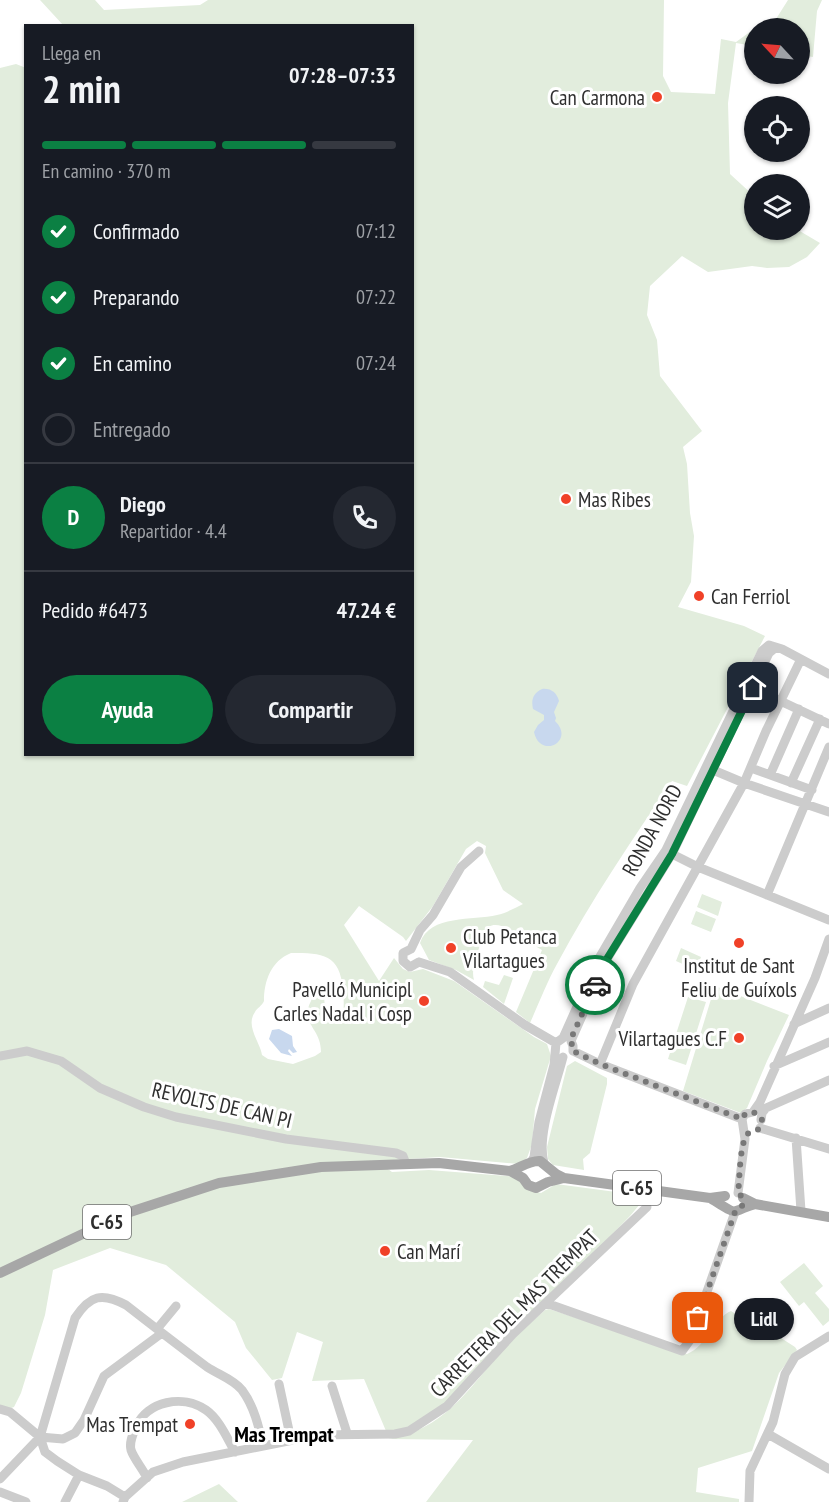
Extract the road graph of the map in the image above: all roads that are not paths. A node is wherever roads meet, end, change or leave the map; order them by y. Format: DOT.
graph roads {
  1 [pos="772,647"];
  2 [pos="801,659"];
  3 [pos="829,674"];
  4 [pos="753,688"];
  5 [pos="781,700"];
  6 [pos="799,709"];
  7 [pos="824,721"];
  8 [pos="829,747"];
  9 [pos="751,768"];
  10 [pos="713,770"];
  11 [pos="770,775"];
  12 [pos="818,776"];
  13 [pos="828,780"];
  14 [pos="744,783"];
  15 [pos="791,783"];
  16 [pos="812,790"];
  17 [pos="806,805"];
  18 [pos="829,812"];
  19 [pos="479,850"];
  20 [pos="672,854"];
  21 [pos="698,867"];
  22 [pos="767,895"];
  23 [pos="829,920"];
  24 [pos="829,939"];
  25 [pos="411,949"];
  26 [pos="419,962"];
  27 [pos="829,1008"];
  28 [pos="794,1024"];
  29 [pos="829,1042"];
  30 [pos="562,1046"];
  31 [pos="0,1056"];
  32 [pos="600,1064"];
  33 [pos="774,1066"];
  34 [pos="829,1080"];
  35 [pos="758,1119"];
  36 [pos="745,1129"];
  37 [pos="796,1138"];
  38 [pos="829,1149"];
  39 [pos="406,1164"];
  40 [pos="528,1164"];
  41 [pos="547,1166"];
  42 [pos="510,1171"];
  43 [pos="523,1178"];
  44 [pos="564,1178"];
  45 [pos="548,1182"];
  46 [pos="734,1201"];
  47 [pos="647,1207"];
  48 [pos="801,1211"];
  49 [pos="829,1214"];
  50 [pos="0,1273"];
  51 [pos="546,1303"];
  52 [pos="176,1306"];
  53 [pos="160,1331"];
  54 [pos="829,1336"];
  55 [pos="279,1384"];
  56 [pos="332,1386"];
  57 [pos="0,1409"];
  58 [pos="347,1433"];
  59 [pos="768,1434"];
  60 [pos="40,1437"];
  61 [pos="291,1440"];
  62 [pos="263,1446"];
  63 [pos="235,1452"];
  64 [pos="829,1469"];
  65 [pos="80,1475"];
  66 [pos="147,1478"];
  67 [pos="0,1479"];
  68 [pos="0,1492"];
  69 [pos="124,1500"];
  70 [pos="26,1502"];
  71 [pos="65,1502"];
  72 [pos="749,1502"];
  1 -- 2 [label="street"];
  1 -- 4 [label="street, RONDA NORD"];
  1 -- 30 [label="street, RONDA NORD"];
  2 -- 3 [label="street"];
  2 -- 5 [label="street"];
  4 -- 5 [label="street"];
  4 -- 10 [label="street, RONDA NORD"];
  5 -- 6 [label="street"];
  5 -- 9 [label="street"];
  6 -- 7 [label="street"];
  6 -- 11 [label="street"];
  7 -- 15 [label="street"];
  8 -- 12 [label="street"];
  9 -- 11 [label="street"];
  9 -- 14 [label="street"];
  10 -- 14 [label="street"];
  10 -- 20 [label="street, RONDA NORD"];
  11 -- 15 [label="street"];
  12 -- 13 [label="street"];
  12 -- 16 [label="street"];
  14 -- 17 [label="street"];
  14 -- 21 [label="street"];
  15 -- 16 [label="street"];
  16 -- 17 [label="street"];
  17 -- 18 [label="street"];
  17 -- 22 [label="street"];
  19 -- 25 [label="street"];
  20 -- 21 [label="street"];
  20 -- 30 [label="street, RONDA NORD"];
  21 -- 22 [label="street"];
  21 -- 32 [label="street"];
  22 -- 23 [label="street"];
  24 -- 28 [label="street"];
  25 -- 26 [label="street"];
  25 -- 26 [label="street"];
  26 -- 30 [label="street"];
  27 -- 28 [label="street"];
  28 -- 33 [label="street"];
  29 -- 33 [label="street"];
  30 -- 32 [label="street"];
  30 -- 40 [label="street, RONDA NORD"];
  30 -- 41 [label="street, RONDA NORD"];
  31 -- 39 [label="street, REVOLTS DE CAN PI"];
  32 -- 36 [label="street"];
  33 -- 35 [label="street"];
  34 -- 35 [label="street"];
  35 -- 36 [label="street"];
  35 -- 36 [label="street"];
  35 -- 37 [label="street"];
  36 -- 46 [label="street"];
  37 -- 38 [label="street"];
  37 -- 48 [label="street"];
  39 -- 42 [label="main road, C-65"];
  39 -- 50 [label="main road, C-65"];
  40 -- 41 [label="main road"];
  40 -- 42 [label="main road, C-65"];
  40 -- 43 [label="main road"];
  41 -- 44 [label="main road, C-65"];
  41 -- 45 [label="main road"];
  42 -- 43 [label="main road, C-65"];
  43 -- 45 [label="main road"];
  44 -- 45 [label="main road, C-65"];
  44 -- 46 [label="main road, C-65"];
  46 -- 48 [label="main road"];
  46 -- 51 [label="street"];
  47 -- 51 [label="street, CARRETERA DEL MAS TREMPAT"];
  48 -- 49 [label="main road"];
  51 -- 58 [label="street, CARRETERA DEL MAS TREMPAT"];
  52 -- 53 [label="street"];
  53 -- 60 [label="street"];
  53 -- 60 [label="street"];
  53 -- 62 [label="street"];
  54 -- 59 [label="street"];
  55 -- 61 [label="street"];
  56 -- 58 [label="street"];
  57 -- 60 [label="street"];
  58 -- 61 [label="street, CARRETERA DEL MAS TREMPAT"];
  59 -- 64 [label="street"];
  59 -- 72 [label="street"];
  60 -- 65 [label="street"];
  60 -- 67 [label="street"];
  61 -- 62 [label="street, CARRETERA DEL MAS TREMPAT"];
  62 -- 63 [label="street, CARRETERA DEL MAS TREMPAT"];
  63 -- 66 [label="street, CARRETERA DEL MAS TREMPAT"];
  63 -- 66 [label="street"];
  65 -- 69 [label="street"];
  65 -- 71 [label="street"];
  66 -- 69 [label="street, CARRETERA DEL MAS TREMPAT"];
  68 -- 70 [label="street"];
}
